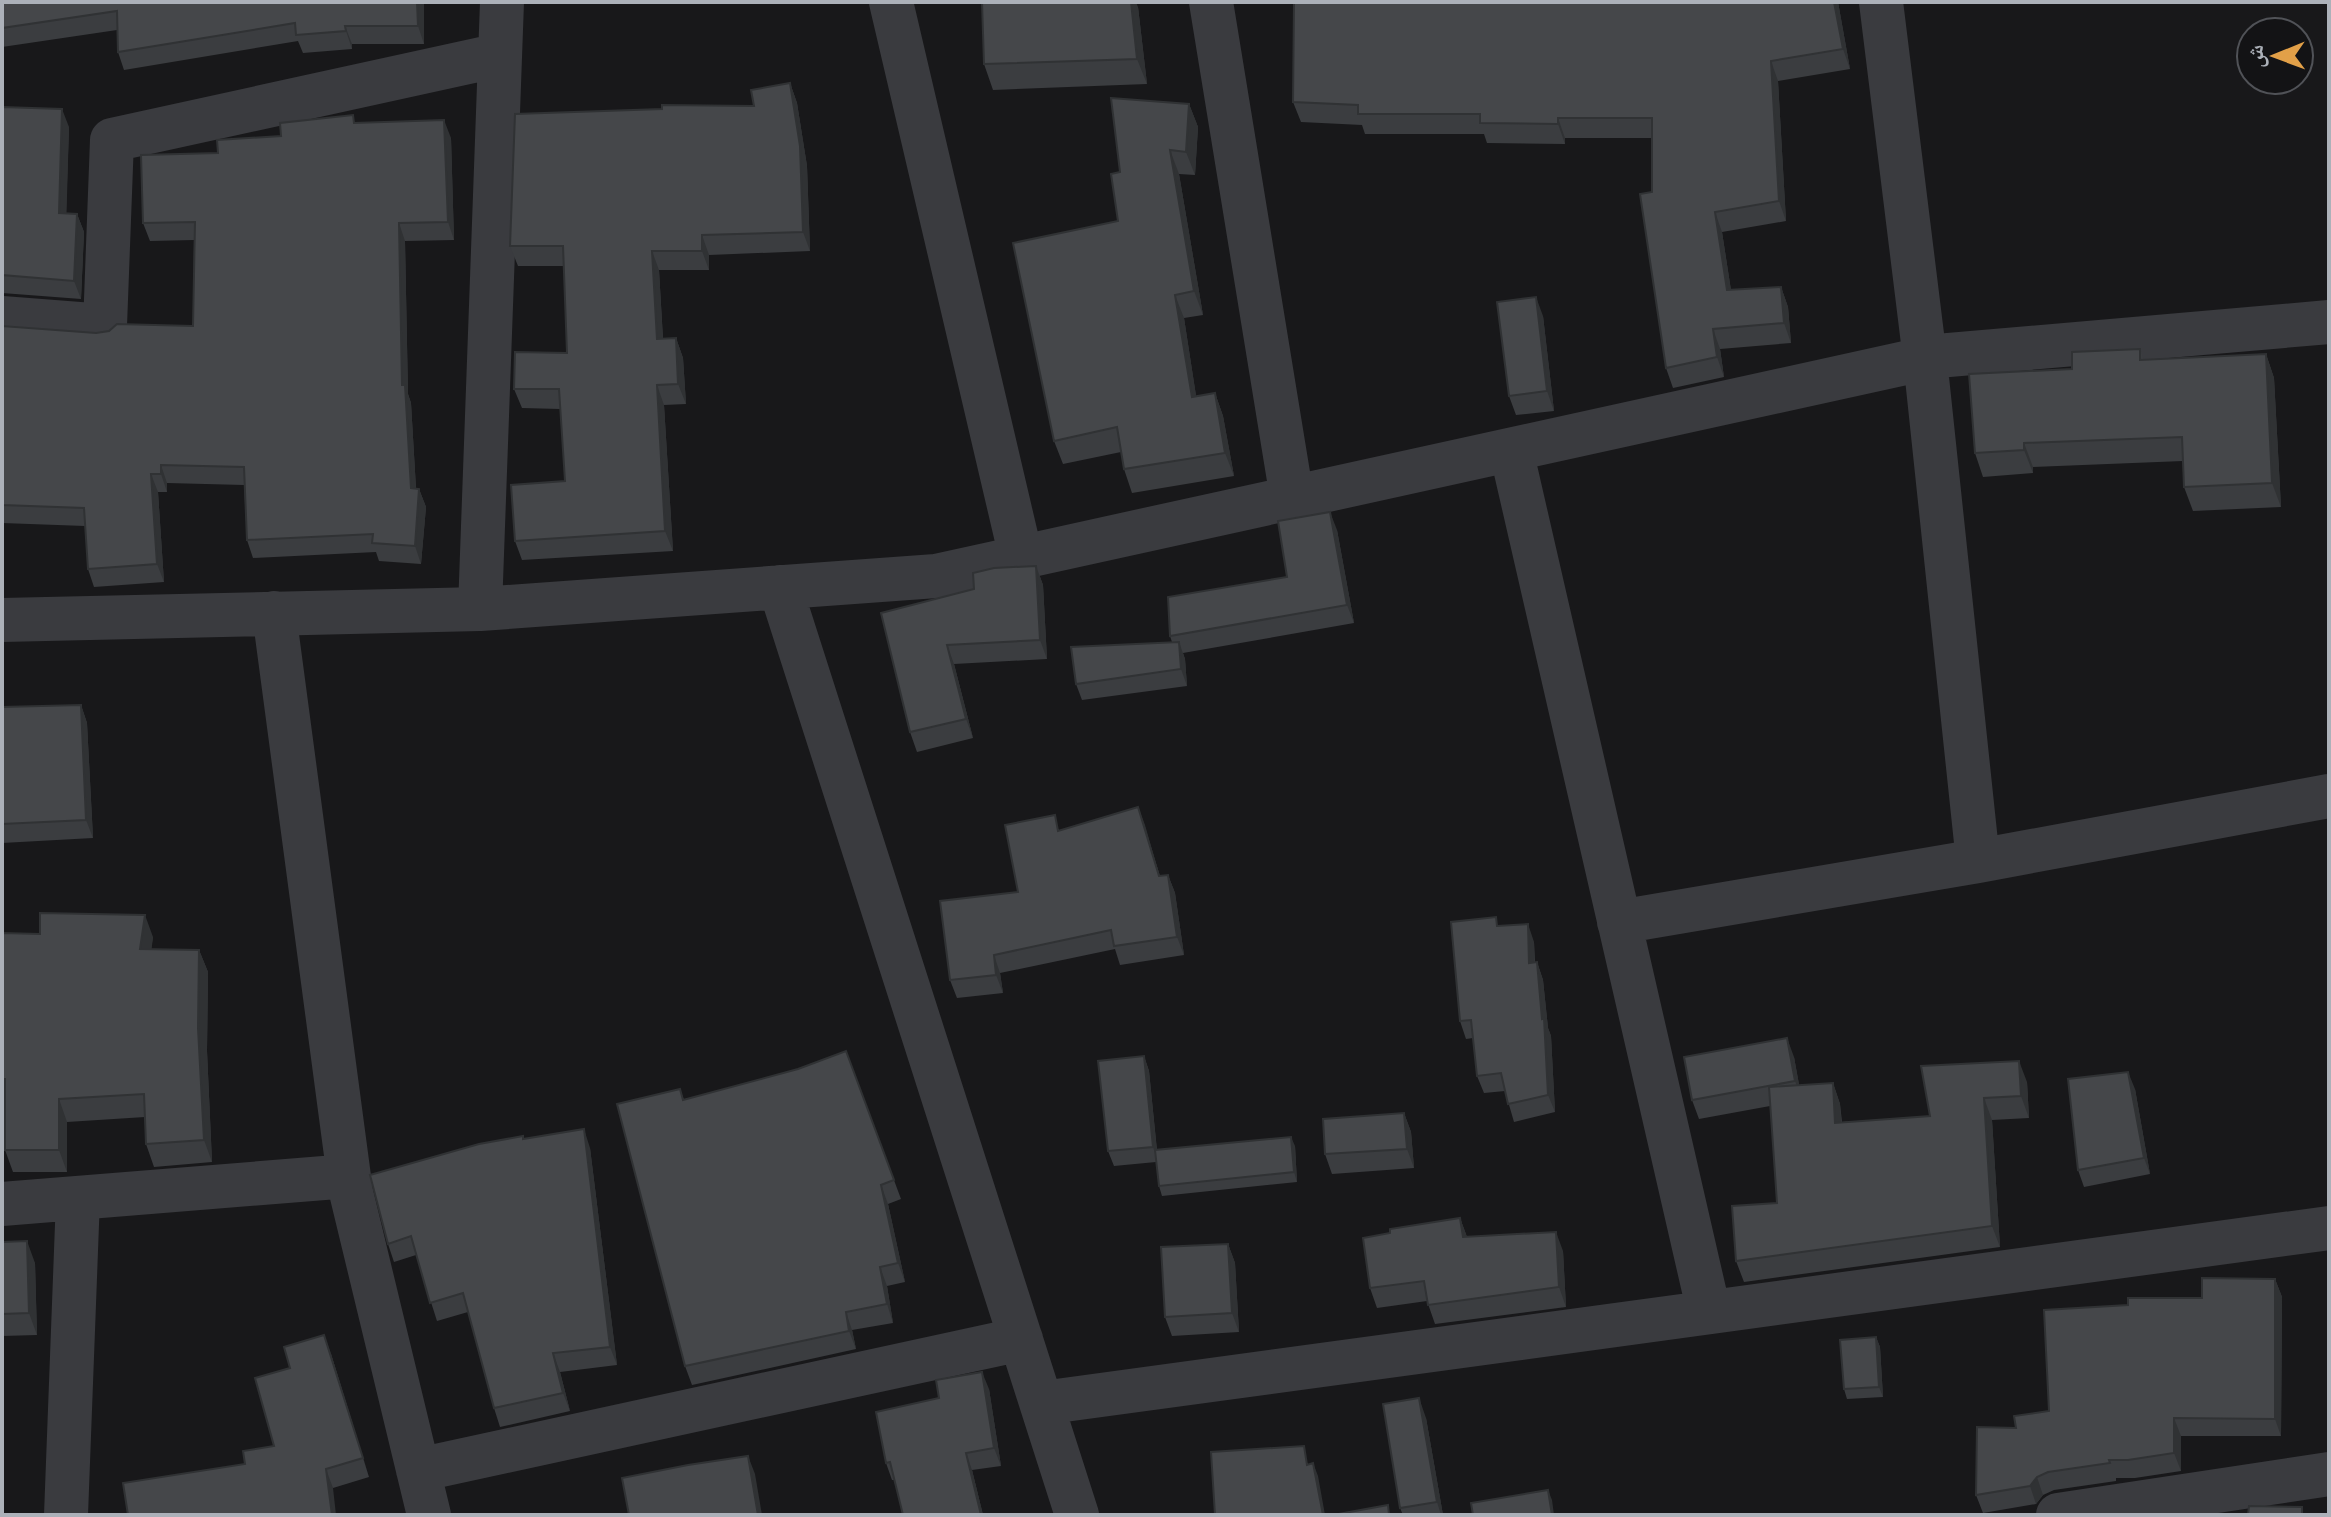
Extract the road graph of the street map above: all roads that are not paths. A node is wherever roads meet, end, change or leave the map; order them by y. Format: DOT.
graph roads {
  1 [pos="502,2"];
  2 [pos="891,2"];
  3 [pos="1211,2"];
  4 [pos="1881,2"];
  5 [pos="500,55"];
  6 [pos="2,318"];
  7 [pos="2329,322"];
  8 [pos="1925,359"];
  9 [pos="1511,450"];
  10 [pos="1292,498"];
  11 [pos="1021,557"];
  12 [pos="780,587"];
  13 [pos="480,609"];
  14 [pos="274,613"];
  15 [pos="2,620"];
  16 [pos="2329,796"];
  17 [pos="1978,861"];
  18 [pos="1619,922"];
  19 [pos="349,1176"];
  20 [pos="78,1198"];
  21 [pos="2,1204"];
  22 [pos="2329,1228"];
  23 [pos="1709,1312"];
  24 [pos="1021,1339"];
  25 [pos="1042,1403"];
  26 [pos="418,1470"];
  27 [pos="2329,1474"];
  28 [pos="66,1515"];
  29 [pos="429,1515"];
  30 [pos="1077,1515"];
  31 [pos="2058,1515"];
  1 -- 5 [label="street"];
  2 -- 11 [label="street"];
  3 -- 10 [label="street"];
  4 -- 8 [label="street"];
  5 -- 6 [label="street"];
  5 -- 13 [label="street"];
  7 -- 8 [label="street"];
  8 -- 9 [label="street"];
  8 -- 17 [label="street"];
  9 -- 10 [label="street"];
  9 -- 18 [label="street"];
  10 -- 11 [label="street"];
  11 -- 12 [label="street"];
  12 -- 13 [label="street"];
  12 -- 24 [label="street"];
  13 -- 14 [label="street"];
  14 -- 15 [label="street"];
  14 -- 19 [label="street"];
  16 -- 17 [label="street"];
  17 -- 18 [label="street"];
  18 -- 23 [label="street"];
  19 -- 20 [label="street"];
  19 -- 26 [label="street"];
  20 -- 21 [label="street"];
  20 -- 28 [label="street"];
  22 -- 23 [label="street"];
  23 -- 25 [label="street"];
  24 -- 25 [label="street"];
  24 -- 26 [label="street"];
  25 -- 30 [label="street"];
  26 -- 29 [label="street"];
  27 -- 31 [label="street"];
}
